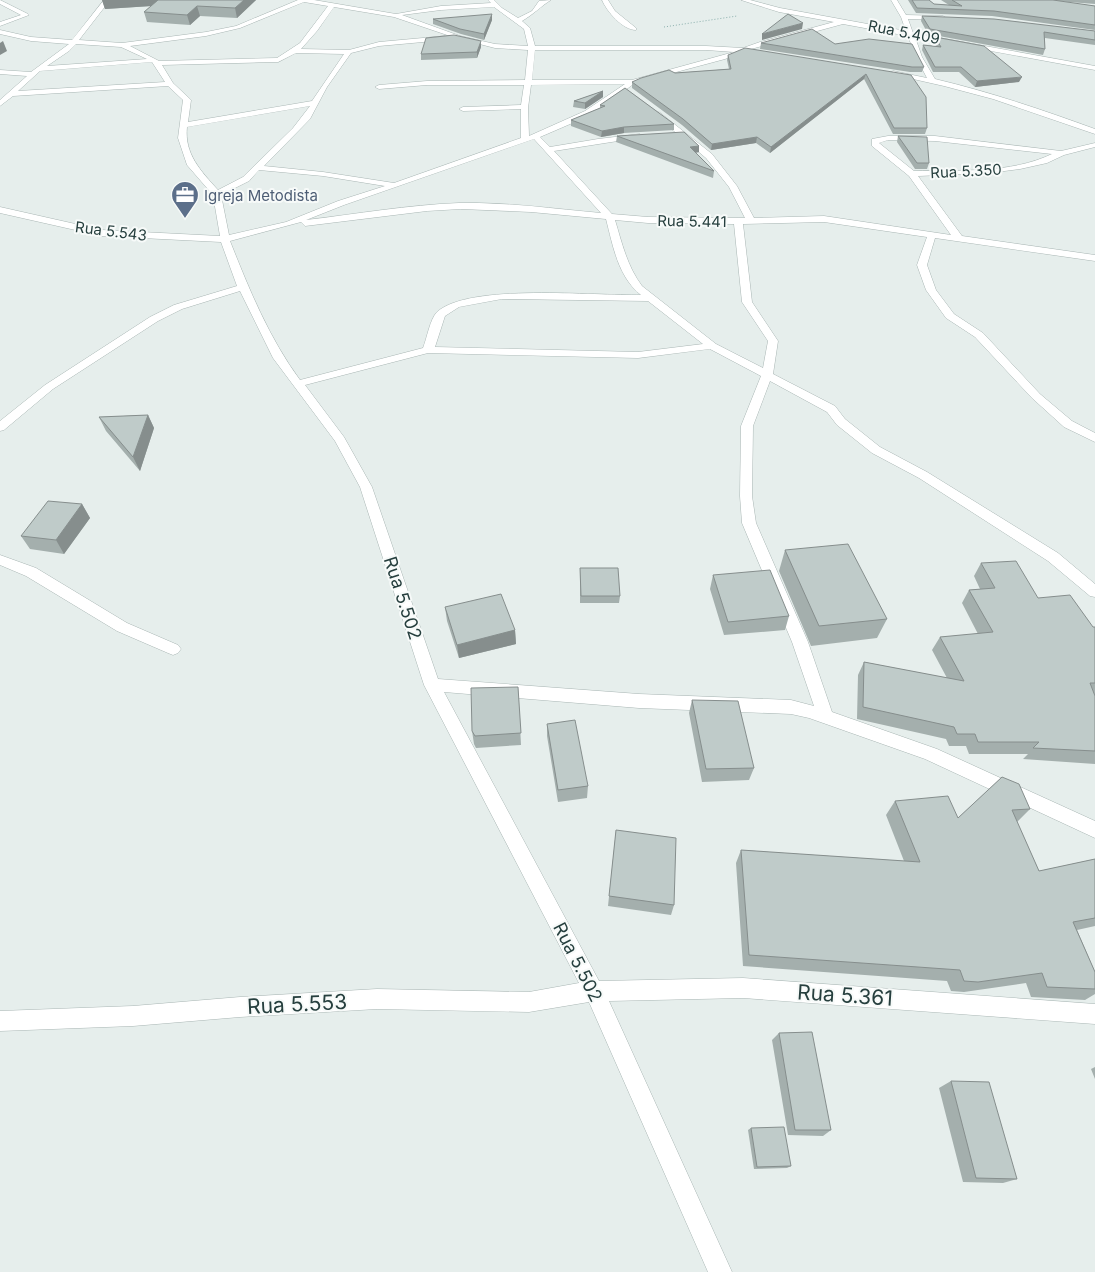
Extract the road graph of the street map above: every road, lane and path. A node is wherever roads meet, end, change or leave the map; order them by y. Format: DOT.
graph roads {
  1 [pos="107,0"];
  2 [pos="548,0"];
  3 [pos="605,0"];
  4 [pos="744,0"];
  5 [pos="894,0"];
  6 [pos="0,2"];
  7 [pos="492,2"];
  8 [pos="332,5"];
  9 [pos="395,15"];
  10 [pos="904,17"];
  11 [pos="952,18"];
  12 [pos="517,21"];
  13 [pos="845,21"];
  14 [pos="0,24"];
  15 [pos="634,29"];
  16 [pos="0,32"];
  17 [pos="911,33"];
  18 [pos="458,37"];
  19 [pos="74,42"];
  20 [pos="122,45"];
  21 [pos="532,48"];
  22 [pos="742,50"];
  23 [pos="296,51"];
  24 [pos="349,52"];
  25 [pos="770,54"];
  26 [pos="156,62"];
  27 [pos="1095,68"];
  28 [pos="0,72"];
  29 [pos="36,72"];
  30 [pos="888,72"];
  31 [pos="932,80"];
  32 [pos="527,82"];
  33 [pos="633,82"];
  34 [pos="170,84"];
  35 [pos="379,86"];
  36 [pos="624,87"];
  37 [pos="631,92"];
  38 [pos="11,94"];
  39 [pos="0,104"];
  40 [pos="315,104"];
  41 [pos="524,107"];
  42 [pos="463,109"];
  43 [pos="655,110"];
  44 [pos="184,125"];
  45 [pos="1095,132"];
  46 [pos="686,134"];
  47 [pos="646,135"];
  48 [pos="666,135"];
  49 [pos="535,136"];
  50 [pos="524,139"];
  51 [pos="1095,145"];
  52 [pos="548,150"];
  53 [pos="1061,153"];
  54 [pos="259,168"];
  55 [pos="912,174"];
  56 [pos="394,185"];
  57 [pos="217,194"];
  58 [pos="0,210"];
  59 [pos="610,217"];
  60 [pos="738,221"];
  61 [pos="751,221"];
  62 [pos="289,224"];
  63 [pos="932,234"];
  64 [pos="959,238"];
  65 [pos="225,239"];
  66 [pos="1095,258"];
  67 [pos="244,287"];
  68 [pos="651,298"];
  69 [pos="712,346"];
  70 [pos="428,350"];
  71 [pos="767,375"];
  72 [pos="297,384"];
  73 [pos="0,428"];
  74 [pos="1095,438"];
  75 [pos="0,560"];
  76 [pos="1095,592"];
  77 [pos="173,649"];
  78 [pos="432,685"];
  79 [pos="825,715"];
  80 [pos="1095,830"];
  81 [pos="594,991"];
  82 [pos="1095,1014"];
  83 [pos="0,1021"];
  84 [pos="720,1272"];
  1 -- 19 [label="street"];
  2 -- 12 [label="street"];
  3 -- 15 [label="street"];
  4 -- 13 [label="street, Rua 5.409"];
  5 -- 10 [label="street"];
  6 -- 14 [label="street"];
  7 -- 9 [label="street"];
  7 -- 12 [label="street"];
  8 -- 9 [label="street"];
  8 -- 20 [label="street"];
  8 -- 23 [label="street"];
  9 -- 18 [label="street"];
  10 -- 11 [label="street"];
  10 -- 17 [label="street"];
  12 -- 21 [label="street"];
  13 -- 17 [label="street, Rua 5.409"];
  13 -- 22 [label="street"];
  16 -- 19 [label="street"];
  17 -- 27 [label="street, Rua 5.409"];
  17 -- 31 [label="street"];
  18 -- 21 [label="street"];
  18 -- 24 [label="street"];
  19 -- 20 [label="street"];
  19 -- 29 [label="street"];
  20 -- 26 [label="street"];
  21 -- 22 [label="street"];
  21 -- 32 [label="street"];
  22 -- 25 [label="street"];
  22 -- 33 [label="street"];
  23 -- 24 [label="street"];
  23 -- 26 [label="street"];
  24 -- 40 [label="street"];
  26 -- 29 [label="street"];
  26 -- 34 [label="street"];
  28 -- 29 [label="street"];
  29 -- 38 [label="street"];
  30 -- 31 [label="street"];
  31 -- 45 [label="street"];
  32 -- 33 [label="street"];
  32 -- 35 [label="street"];
  32 -- 41 [label="street"];
  33 -- 36 [label="street"];
  34 -- 38 [label="street"];
  34 -- 44 [label="street"];
  36 -- 37 [label="street"];
  36 -- 49 [label="street"];
  38 -- 39 [label="street"];
  40 -- 44 [label="street"];
  40 -- 54 [label="street"];
  41 -- 42 [label="street"];
  41 -- 50 [label="street"];
  43 -- 46 [label="street"];
  44 -- 57 [label="street"];
  46 -- 48 [label="street"];
  46 -- 61 [label="street"];
  47 -- 52 [label="street"];
  49 -- 50 [label="street"];
  49 -- 52 [label="street"];
  50 -- 56 [label="street"];
  51 -- 53 [label="street, Rua 5.350"];
  52 -- 59 [label="street"];
  53 -- 55 [label="street, Rua 5.350"];
  53 -- 55 [label="street"];
  54 -- 56 [label="street"];
  54 -- 57 [label="street"];
  55 -- 64 [label="street, Rua 5.350"];
  56 -- 62 [label="street"];
  57 -- 65 [label="street, Rua 5.502"];
  58 -- 65 [label="street, Rua 5.543"];
  59 -- 60 [label="street, Rua 5.441"];
  59 -- 62 [label="street, Rua 5.441"];
  59 -- 68 [label="street"];
  60 -- 61 [label="street, Rua 5.441"];
  60 -- 71 [label="street"];
  61 -- 63 [label="street, Rua 5.441"];
  62 -- 65 [label="street, Rua 5.543"];
  63 -- 64 [label="street, Rua 5.441"];
  63 -- 74 [label="street"];
  64 -- 66 [label="street, Rua 5.441"];
  65 -- 67 [label="street, Rua 5.502"];
  67 -- 72 [label="street, Rua 5.502"];
  67 -- 73 [label="street"];
  68 -- 69 [label="street"];
  68 -- 70 [label="street"];
  69 -- 70 [label="street"];
  69 -- 71 [label="street"];
  70 -- 72 [label="street"];
  71 -- 76 [label="street"];
  71 -- 79 [label="street"];
  72 -- 78 [label="street, Rua 5.502"];
  75 -- 77 [label="street"];
  78 -- 79 [label="street"];
  78 -- 81 [label="street, Rua 5.502"];
  79 -- 80 [label="street"];
  81 -- 82 [label="street, Rua 5.361"];
  81 -- 83 [label="street, Rua 5.553"];
  81 -- 84 [label="street, Rua 5.502"];
}
